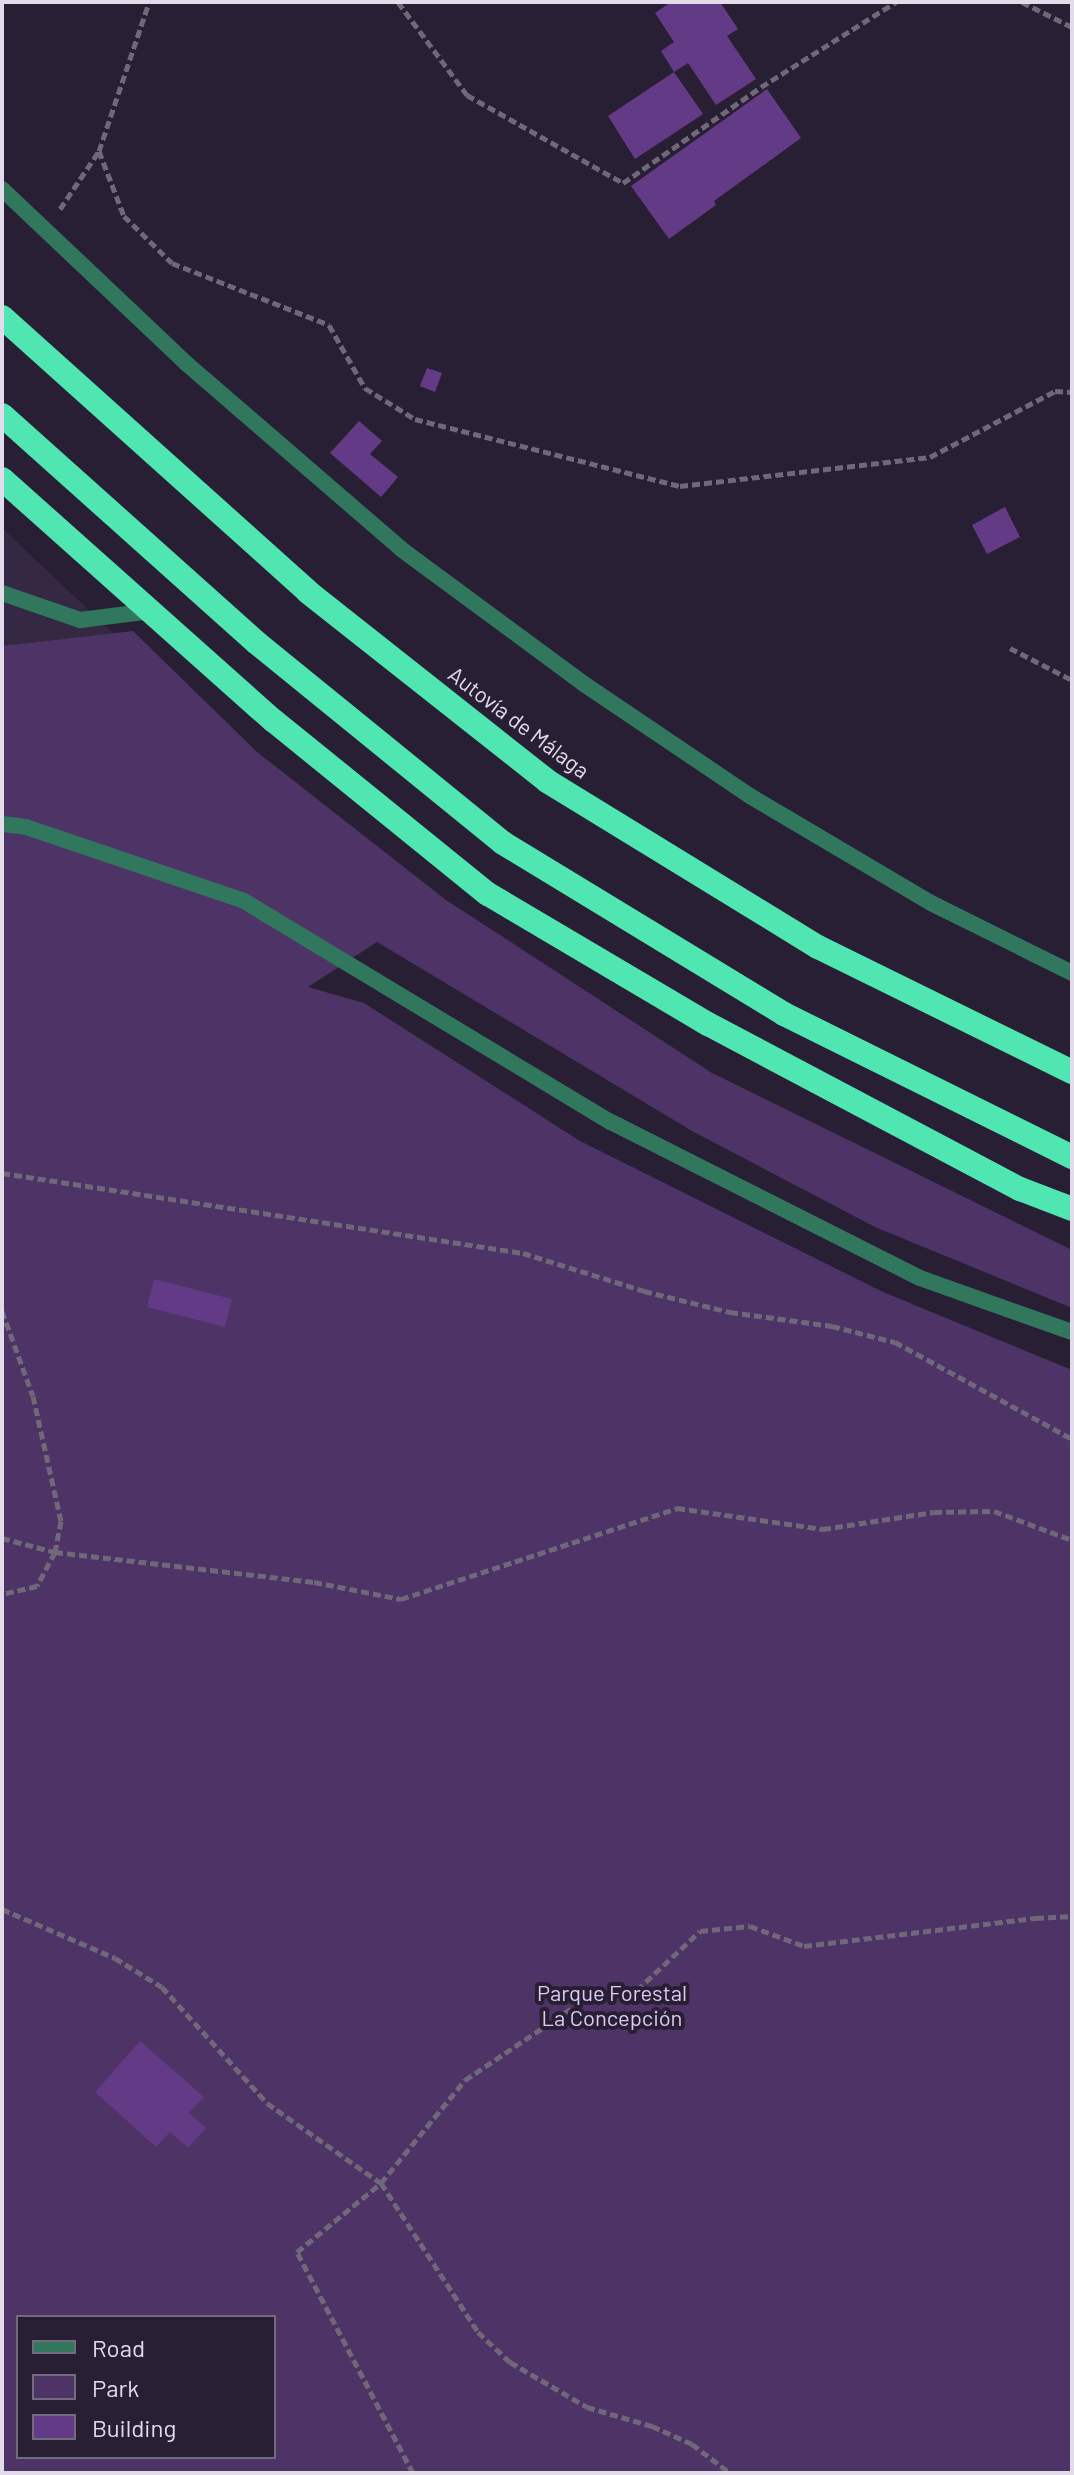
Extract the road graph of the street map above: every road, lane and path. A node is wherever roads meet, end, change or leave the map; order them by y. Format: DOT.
graph roads {
  1 [pos="149,2"];
  2 [pos="398,2"];
  3 [pos="896,2"];
  4 [pos="1022,2"];
  5 [pos="1072,27"];
  6 [pos="99,151"];
  7 [pos="2,189"];
  8 [pos="42,227"];
  9 [pos="2,317"];
  10 [pos="1072,392"];
  11 [pos="2,415"];
  12 [pos="2,479"];
  13 [pos="2,593"];
  14 [pos="151,611"];
  15 [pos="1010,648"];
  16 [pos="1072,680"];
  17 [pos="2,824"];
  18 [pos="1072,973"];
  19 [pos="1072,1072"];
  20 [pos="1072,1157"];
  21 [pos="2,1173"];
  22 [pos="1072,1209"];
  23 [pos="2,1311"];
  24 [pos="1072,1332"];
  25 [pos="1072,1439"];
  26 [pos="2,1538"];
  27 [pos="1072,1540"];
  28 [pos="55,1552"];
  29 [pos="2,1594"];
  30 [pos="2,1909"];
  31 [pos="1072,1916"];
  32 [pos="381,2183"];
  33 [pos="413,2473"];
  34 [pos="730,2473"];
  1 -- 6 [label="path"];
  2 -- 3 [label="path"];
  4 -- 5 [label="path"];
  6 -- 8 [label="path"];
  6 -- 10 [label="path"];
  7 -- 8 [label="street"];
  8 -- 18 [label="street"];
  9 -- 19 [label="highway, Autovía de Málaga"];
  11 -- 20 [label="highway"];
  12 -- 14 [label="highway"];
  13 -- 14 [label="street"];
  14 -- 22 [label="highway"];
  15 -- 16 [label="path"];
  17 -- 24 [label="street"];
  21 -- 25 [label="path"];
  23 -- 28 [label="path"];
  26 -- 28 [label="path"];
  27 -- 28 [label="path"];
  28 -- 29 [label="path"];
  30 -- 32 [label="path"];
  31 -- 32 [label="path"];
  32 -- 33 [label="path"];
  32 -- 34 [label="path"];
}
